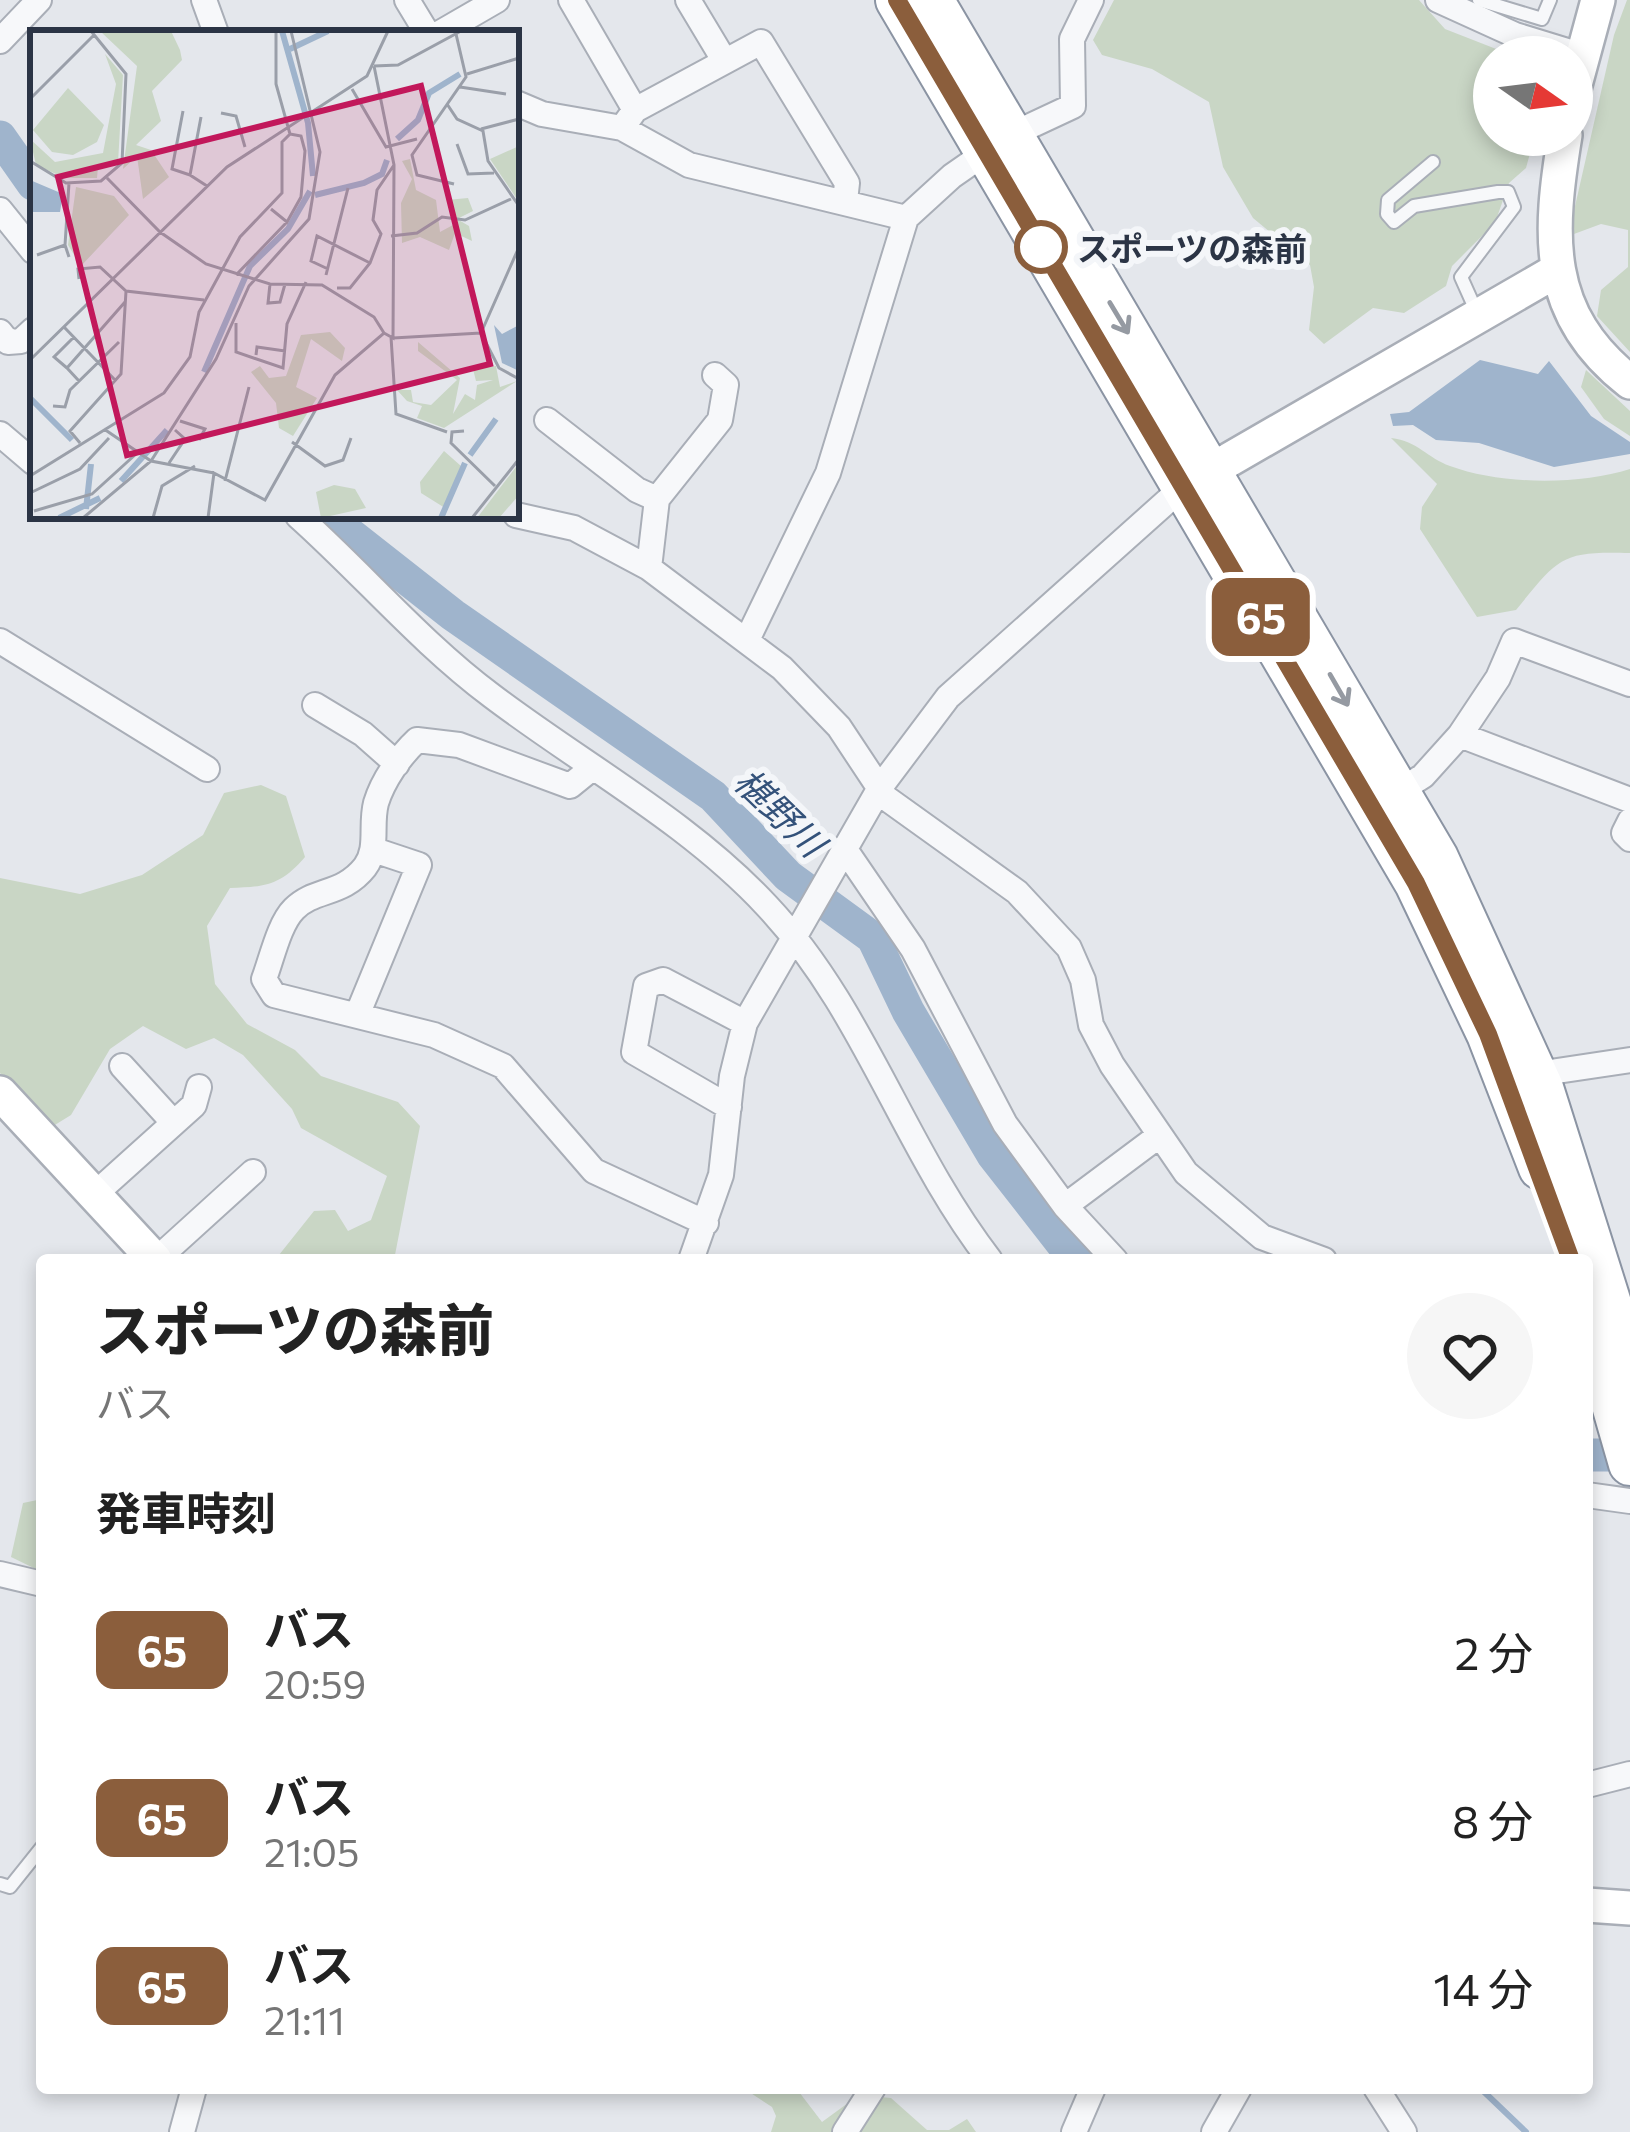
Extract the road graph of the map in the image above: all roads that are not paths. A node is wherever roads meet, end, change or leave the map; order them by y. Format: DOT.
graph roads {
  1 [pos="39,0"];
  2 [pos="205,0"];
  3 [pos="407,0"];
  4 [pos="497,0"];
  5 [pos="571,0"];
  6 [pos="688,0"];
  7 [pos="897,0"];
  8 [pos="932,0"];
  9 [pos="1091,0"];
  10 [pos="1438,0"];
  11 [pos="1479,0"];
  12 [pos="1550,0"];
  13 [pos="1598,0"];
  14 [pos="215,30"];
  15 [pos="425,30"];
  16 [pos="445,30"];
  17 [pos="1518,36"];
  18 [pos="1586,36"];
  19 [pos="0,41"];
  20 [pos="724,60"];
  21 [pos="519,105"];
  22 [pos="628,119"];
  23 [pos="999,145"];
  24 [pos="1562,156"];
  25 [pos="1433,162"];
  26 [pos="845,200"];
  27 [pos="0,210"];
  28 [pos="906,218"];
  29 [pos="30,247"];
  30 [pos="1556,271"];
  31 [pos="1478,316"];
  32 [pos="0,332"];
  33 [pos="30,333"];
  34 [pos="715,375"];
  35 [pos="1630,382"];
  36 [pos="547,420"];
  37 [pos="0,434"];
  38 [pos="30,459"];
  39 [pos="1196,479"];
  40 [pos="657,499"];
  41 [pos="519,516"];
  42 [pos="301,519"];
  43 [pos="650,568"];
  44 [pos="747,640"];
  45 [pos="0,641"];
  46 [pos="1630,684"];
  47 [pos="315,706"];
  48 [pos="1460,735"];
  49 [pos="397,764"];
  50 [pos="207,769"];
  51 [pos="591,769"];
  52 [pos="881,786"];
  53 [pos="1386,800"];
  54 [pos="1630,800"];
  55 [pos="1630,820"];
  56 [pos="1630,839"];
  57 [pos="374,850"];
  58 [pos="841,854"];
  59 [pos="795,936"];
  60 [pos="358,1013"];
  61 [pos="746,1023"];
  62 [pos="1630,1060"];
  63 [pos="122,1066"];
  64 [pos="1537,1074"];
  65 [pos="199,1088"];
  66 [pos="0,1093"];
  67 [pos="729,1106"];
  68 [pos="173,1122"];
  69 [pos="1160,1135"];
  70 [pos="254,1172"];
  71 [pos="95,1195"];
  72 [pos="1065,1206"];
  73 [pos="706,1223"];
  74 [pos="149,1254"];
  75 [pos="162,1254"];
  76 [pos="694,1254"];
  77 [pos="985,1254"];
  78 [pos="1109,1254"];
  79 [pos="1306,1254"];
  80 [pos="1569,1254"];
  81 [pos="1584,1254"];
  82 [pos="1593,1288"];
  83 [pos="1610,1353"];
  84 [pos="1630,1464"];
  85 [pos="1593,1496"];
  86 [pos="1630,1501"];
  87 [pos="0,1574"];
  88 [pos="36,1583"];
  89 [pos="1630,1774"];
  90 [pos="1593,1783"];
  91 [pos="36,1854"];
  92 [pos="0,1884"];
  93 [pos="1593,1905"];
  94 [pos="1630,1908"];
  95 [pos="193,2094"];
  96 [pos="869,2094"];
  97 [pos="1090,2094"];
  98 [pos="1236,2094"];
  99 [pos="1380,2094"];
  100 [pos="187,2130"];
  101 [pos="845,2132"];
  102 [pos="1074,2132"];
  103 [pos="1214,2132"];
  104 [pos="1404,2132"];
  1 -- 19 [label="street"];
  2 -- 14 [label="street"];
  3 -- 15 [label="street"];
  4 -- 16 [label="street"];
  5 -- 22 [label="street"];
  6 -- 20 [label="street"];
  7 -- 23 [label="highway"];
  8 -- 23 [label="highway"];
  9 -- 23 [label="street"];
  10 -- 17 [label="street"];
  11 -- 12 [label="lane"];
  13 -- 18 [label="street"];
  20 -- 22 [label="street"];
  20 -- 26 [label="street"];
  21 -- 22 [label="street"];
  22 -- 26 [label="street"];
  23 -- 28 [label="street"];
  23 -- 39 [label="highway"];
  24 -- 30 [label="street"];
  25 -- 31 [label="lane"];
  26 -- 28 [label="street"];
  27 -- 29 [label="street"];
  28 -- 44 [label="street"];
  30 -- 31 [label="street"];
  30 -- 35 [label="street"];
  31 -- 39 [label="street"];
  32 -- 33 [label="street"];
  34 -- 40 [label="street"];
  36 -- 40 [label="street"];
  37 -- 38 [label="street"];
  39 -- 52 [label="street"];
  39 -- 53 [label="highway"];
  40 -- 43 [label="street"];
  41 -- 43 [label="street"];
  42 -- 51 [label="street"];
  43 -- 44 [label="street"];
  44 -- 52 [label="street"];
  45 -- 50 [label="street"];
  46 -- 48 [label="street"];
  47 -- 49 [label="street"];
  48 -- 53 [label="street"];
  48 -- 54 [label="street"];
  49 -- 51 [label="street"];
  49 -- 57 [label="street"];
  51 -- 59 [label="street"];
  52 -- 58 [label="street"];
  52 -- 69 [label="street"];
  53 -- 64 [label="highway"];
  53 -- 80 [label="highway"];
  55 -- 56 [label="street"];
  57 -- 60 [label="street"];
  57 -- 60 [label="street"];
  58 -- 59 [label="street"];
  58 -- 72 [label="street"];
  59 -- 61 [label="street"];
  59 -- 77 [label="street"];
  60 -- 73 [label="street"];
  61 -- 67 [label="street"];
  61 -- 67 [label="street"];
  62 -- 64 [label="street"];
  63 -- 68 [label="street"];
  64 -- 81 [label="highway"];
  65 -- 68 [label="street"];
  66 -- 71 [label="street"];
  67 -- 73 [label="street"];
  68 -- 71 [label="street"];
  69 -- 72 [label="street"];
  69 -- 79 [label="street"];
  70 -- 75 [label="street"];
  71 -- 74 [label="street"];
  72 -- 78 [label="street"];
  73 -- 76 [label="street"];
  82 -- 83 [label="highway"];
  83 -- 84 [label="highway"];
  85 -- 86 [label="street"];
  87 -- 88 [label="street"];
  89 -- 90 [label="street"];
  91 -- 92 [label="lane"];
  93 -- 94 [label="street"];
  95 -- 100 [label="street"];
  96 -- 101 [label="street"];
  97 -- 102 [label="street"];
  98 -- 103 [label="street"];
  99 -- 104 [label="street"];
}
